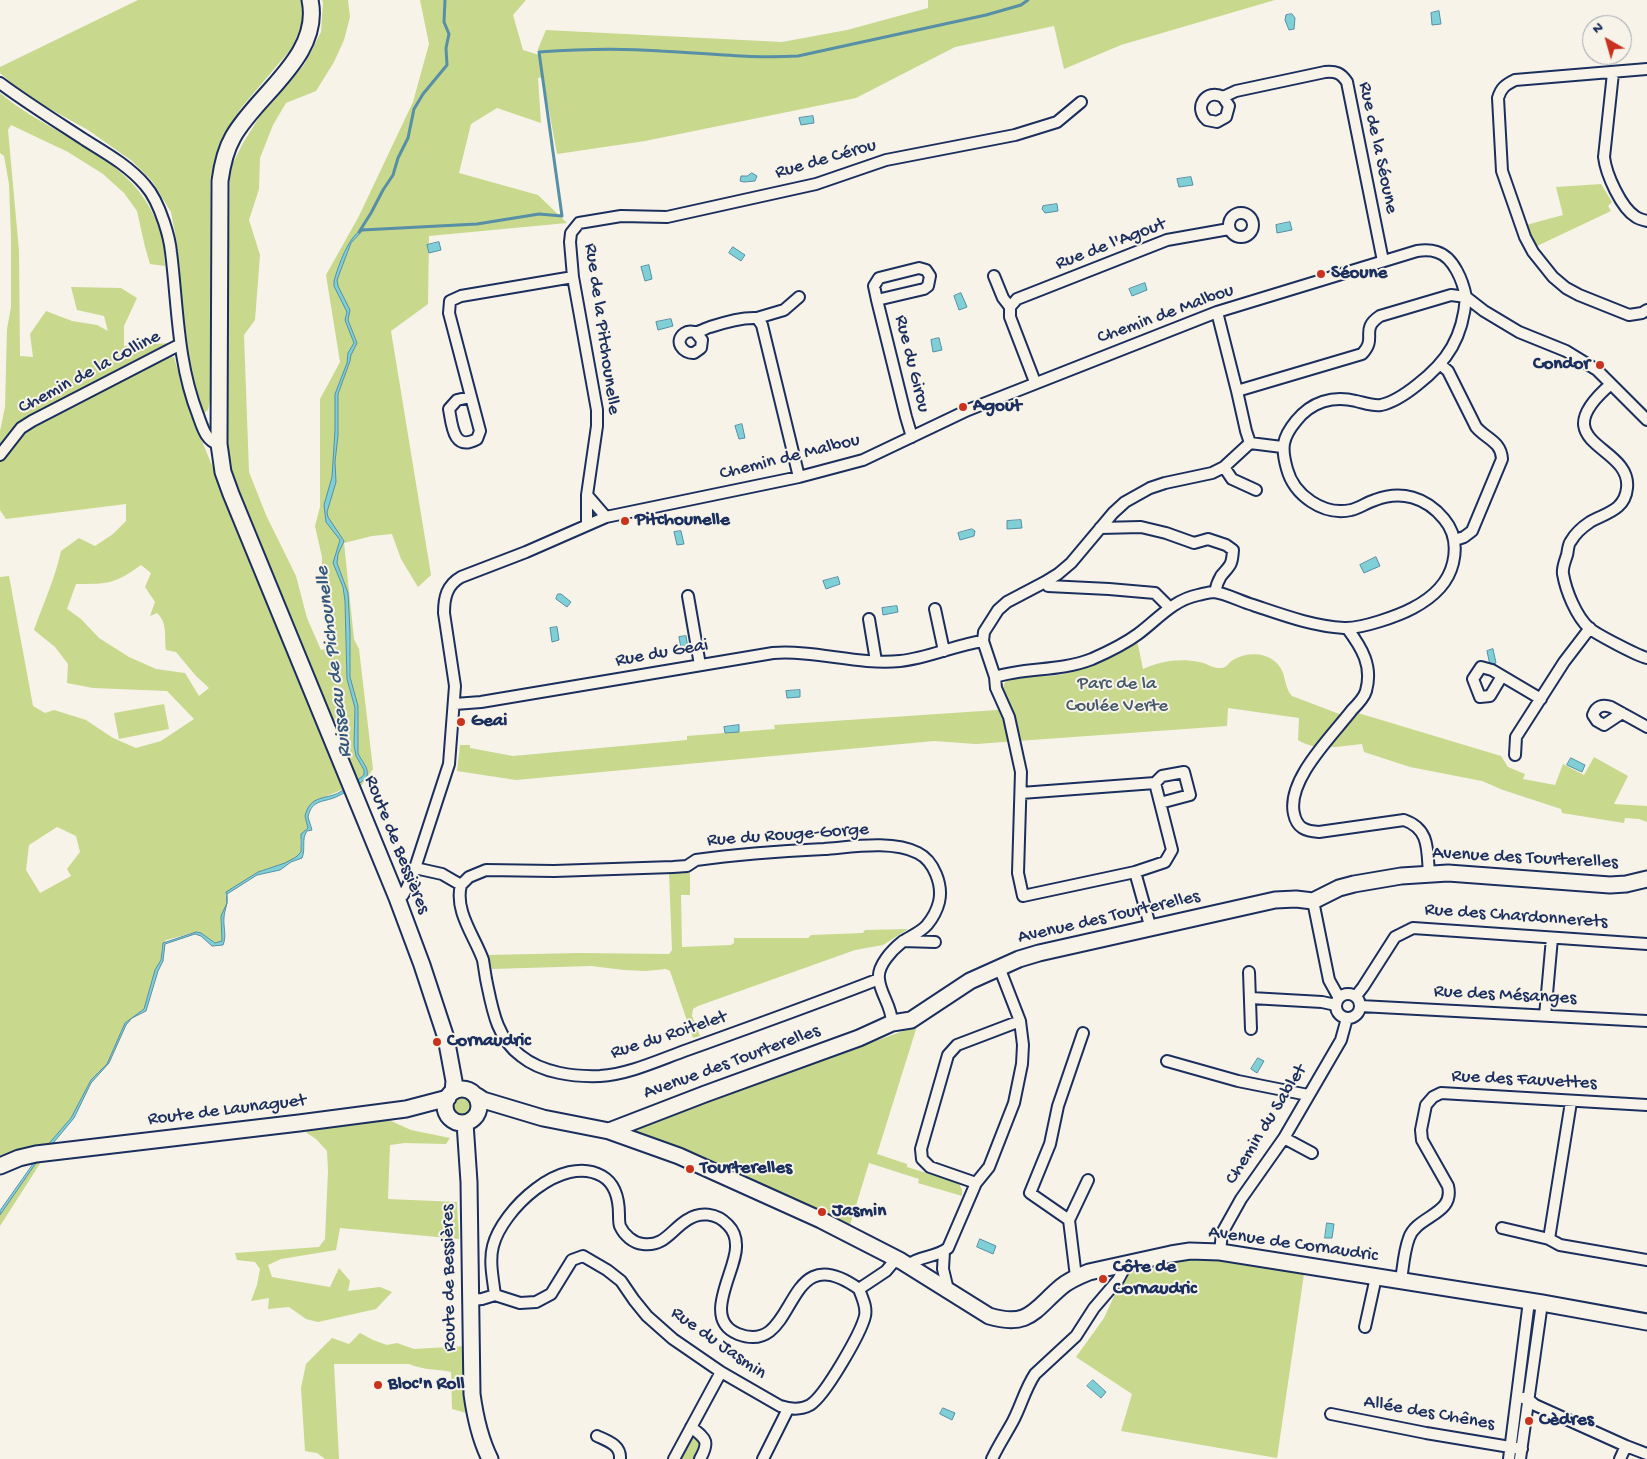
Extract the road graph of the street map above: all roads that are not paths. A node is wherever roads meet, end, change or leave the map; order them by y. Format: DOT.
graph roads {
  1 [pos="310,0"];
  2 [pos="1647,69"];
  3 [pos="1613,73"];
  4 [pos="0,83"];
  5 [pos="1223,97"];
  6 [pos="1081,102"];
  7 [pos="1647,221"];
  8 [pos="574,228"];
  9 [pos="1229,229"];
  10 [pos="1383,261"];
  11 [pos="994,276"];
  12 [pos="573,277"];
  13 [pos="799,297"];
  14 [pos="1466,297"];
  15 [pos="877,300"];
  16 [pos="1010,307"];
  17 [pos="1647,310"];
  18 [pos="1217,312"];
  19 [pos="757,318"];
  20 [pos="696,332"];
  21 [pos="179,345"];
  22 [pos="1441,365"];
  23 [pos="1035,382"];
  24 [pos="1611,384"];
  25 [pos="1237,391"];
  26 [pos="470,397"];
  27 [pos="1647,420"];
  28 [pos="912,437"];
  29 [pos="1250,443"];
  30 [pos="219,444"];
  31 [pos="1282,447"];
  32 [pos="0,455"];
  33 [pos="1224,467"];
  34 [pos="799,477"];
  35 [pos="1256,490"];
  36 [pos="587,495"];
  37 [pos="606,517"];
  38 [pos="587,524"];
  39 [pos="1100,528"];
  40 [pos="1455,540"];
  41 [pos="1045,582"];
  42 [pos="1214,592"];
  43 [pos="688,596"];
  44 [pos="935,608"];
  45 [pos="1170,608"];
  46 [pos="870,619"];
  47 [pos="1347,628"];
  48 [pos="1590,628"];
  49 [pos="983,641"];
  50 [pos="944,651"];
  51 [pos="1647,658"];
  52 [pos="876,661"];
  53 [pos="700,665"];
  54 [pos="1502,676"];
  55 [pos="995,677"];
  56 [pos="1541,699"];
  57 [pos="455,704"];
  58 [pos="1622,713"];
  59 [pos="1647,726"];
  60 [pos="1515,755"];
  61 [pos="1155,783"];
  62 [pos="1021,793"];
  63 [pos="1160,803"];
  64 [pos="415,868"];
  65 [pos="1135,872"];
  66 [pos="1429,874"];
  67 [pos="1647,878"];
  68 [pos="462,885"];
  69 [pos="397,898"];
  70 [pos="1313,901"];
  71 [pos="1151,929"];
  72 [pos="1552,938"];
  73 [pos="903,941"];
  74 [pos="935,942"];
  75 [pos="1647,944"];
  76 [pos="999,967"];
  77 [pos="1249,972"];
  78 [pos="879,979"];
  79 [pos="1251,998"];
  80 [pos="1338,1001"];
  81 [pos="1358,1001"];
  82 [pos="1545,1016"];
  83 [pos="1347,1018"];
  84 [pos="1020,1021"];
  85 [pos="1647,1021"];
  86 [pos="892,1023"];
  87 [pos="1251,1030"];
  88 [pos="1083,1033"];
  89 [pos="446,1038"];
  90 [pos="1167,1061"];
  91 [pos="473,1093"];
  92 [pos="1308,1094"];
  93 [pos="450,1095"];
  94 [pos="1571,1102"];
  95 [pos="1647,1105"];
  96 [pos="406,1109"];
  97 [pos="478,1113"];
  98 [pos="447,1114"];
  99 [pos="543,1118"];
  100 [pos="465,1124"];
  101 [pos="610,1131"];
  102 [pos="1284,1138"];
  103 [pos="1312,1153"];
  104 [pos="0,1166"];
  105 [pos="1088,1180"];
  106 [pos="976,1183"];
  107 [pos="1069,1220"];
  108 [pos="1502,1228"];
  109 [pos="1549,1239"];
  110 [pos="944,1251"];
  111 [pos="1220,1252"];
  112 [pos="1647,1260"];
  113 [pos="902,1262"];
  114 [pos="1124,1264"];
  115 [pos="1076,1277"];
  116 [pos="1376,1277"];
  117 [pos="1401,1281"];
  118 [pos="859,1289"];
  119 [pos="948,1290"];
  120 [pos="495,1294"];
  121 [pos="471,1300"];
  122 [pos="1536,1302"];
  123 [pos="1647,1322"];
  124 [pos="1365,1327"];
  125 [pos="721,1372"];
  126 [pos="1517,1397"];
  127 [pos="1528,1399"];
  128 [pos="788,1409"];
  129 [pos="1331,1414"];
  130 [pos="691,1427"];
  131 [pos="597,1436"];
  132 [pos="1510,1446"];
  133 [pos="1626,1446"];
  134 [pos="1521,1454"];
  135 [pos="1647,1454"];
  136 [pos="490,1459"];
  137 [pos="620,1459"];
  138 [pos="674,1459"];
  139 [pos="700,1459"];
  140 [pos="763,1459"];
  141 [pos="992,1459"];
  142 [pos="1509,1459"];
  143 [pos="1620,1459"];
  1 -- 30 [label="street, Route de Bessières"];
  2 -- 3 [label="street"];
  3 -- 7 [label="street"];
  3 -- 17 [label="street"];
  4 -- 21 [label="street"];
  5 -- 10 [label="street, Rue de la Séoune"];
  6 -- 8 [label="street, Rue de Cérou"];
  8 -- 12 [label="street, Rue de la Pitchounelle"];
  9 -- 16 [label="street, Rue de l'Agout"];
  10 -- 14 [label="street, Chemin de Malbou"];
  10 -- 18 [label="street, Chemin de Malbou"];
  11 -- 16 [label="street"];
  12 -- 26 [label="street"];
  12 -- 36 [label="street, Rue de la Pitchounelle"];
  13 -- 19 [label="street"];
  14 -- 22 [label="street"];
  14 -- 24 [label="street"];
  14 -- 25 [label="street"];
  15 -- 15 [label="street, Rue du Girou"];
  15 -- 28 [label="street, Rue du Girou"];
  16 -- 23 [label="street"];
  18 -- 23 [label="street, Chemin de Malbou"];
  18 -- 25 [label="street"];
  19 -- 20 [label="street"];
  19 -- 34 [label="street"];
  21 -- 30 [label="street"];
  21 -- 32 [label="street, Chemin de la Colline"];
  22 -- 31 [label="street"];
  22 -- 40 [label="street"];
  23 -- 28 [label="street, Chemin de Malbou"];
  24 -- 27 [label="street"];
  24 -- 48 [label="street"];
  25 -- 29 [label="street"];
  28 -- 34 [label="street, Chemin de Malbou"];
  29 -- 31 [label="street"];
  29 -- 33 [label="street"];
  30 -- 69 [label="street, Route de Bessières"];
  31 -- 40 [label="street"];
  33 -- 35 [label="street"];
  33 -- 39 [label="street"];
  34 -- 37 [label="street, Chemin de Malbou"];
  36 -- 37 [label="street"];
  36 -- 38 [label="street, Rue de la Pitchounelle"];
  37 -- 38 [label="street, Chemin de Malbou"];
  38 -- 57 [label="street, Chemin de Malbou"];
  39 -- 41 [label="street"];
  39 -- 42 [label="street"];
  40 -- 47 [label="street"];
  41 -- 45 [label="street"];
  41 -- 49 [label="street"];
  42 -- 45 [label="street"];
  42 -- 47 [label="street"];
  43 -- 53 [label="street"];
  44 -- 50 [label="street"];
  45 -- 55 [label="street"];
  46 -- 52 [label="street"];
  47 -- 66 [label="street"];
  48 -- 51 [label="street"];
  48 -- 56 [label="street"];
  49 -- 50 [label="street, Rue du Geai"];
  49 -- 55 [label="street"];
  50 -- 52 [label="street, Rue du Geai"];
  52 -- 53 [label="street, Rue du Geai"];
  53 -- 57 [label="street, Rue du Geai"];
  54 -- 56 [label="street"];
  55 -- 62 [label="street"];
  56 -- 60 [label="street"];
  57 -- 64 [label="street, Chemin de Malbou"];
  58 -- 59 [label="street"];
  61 -- 62 [label="street"];
  61 -- 63 [label="street"];
  61 -- 63 [label="street"];
  62 -- 65 [label="street"];
  63 -- 65 [label="street"];
  64 -- 68 [label="street"];
  64 -- 69 [label="street, Chemin de Malbou"];
  65 -- 71 [label="street"];
  66 -- 67 [label="street, Avenue des Tourterelles"];
  66 -- 70 [label="street, Avenue des Tourterelles"];
  68 -- 73 [label="street, Rue du Rouge-Gorge"];
  68 -- 78 [label="street, Rue du Roitelet"];
  69 -- 89 [label="street, Route de Bessières"];
  70 -- 71 [label="street, Avenue des Tourterelles"];
  70 -- 80 [label="street"];
  71 -- 76 [label="street, Avenue des Tourterelles"];
  72 -- 75 [label="street, Rue des Chardonnerets"];
  72 -- 81 [label="street, Rue des Chardonnerets"];
  72 -- 82 [label="street"];
  73 -- 74 [label="street"];
  73 -- 78 [label="street, Rue du Rouge-Gorge"];
  76 -- 84 [label="street"];
  76 -- 86 [label="street, Avenue des Tourterelles"];
  77 -- 79 [label="street"];
  78 -- 86 [label="street"];
  79 -- 80 [label="street"];
  79 -- 87 [label="street"];
  80 -- 81 [label="street"];
  80 -- 83 [label="street"];
  81 -- 82 [label="street, Rue des Mésanges"];
  81 -- 83 [label="street"];
  82 -- 85 [label="street, Rue des Mésanges"];
  83 -- 92 [label="street, Chemin du Sablet"];
  84 -- 106 [label="street"];
  84 -- 106 [label="street"];
  86 -- 101 [label="street, Avenue des Tourterelles"];
  88 -- 107 [label="street"];
  89 -- 91 [label="street, Route de Bessières"];
  89 -- 93 [label="street, Route de Bessières"];
  90 -- 92 [label="street"];
  91 -- 93 [label="street"];
  91 -- 97 [label="street"];
  91 -- 99 [label="street, Avenue de Cornaudric"];
  92 -- 102 [label="street, Chemin du Sablet"];
  93 -- 96 [label="street, Route de Launaguet"];
  93 -- 98 [label="street"];
  94 -- 95 [label="street, Rue des Fauvettes"];
  94 -- 109 [label="street"];
  94 -- 117 [label="street, Rue des Fauvettes"];
  96 -- 98 [label="street, Route de Launaguet"];
  96 -- 104 [label="street, Route de Launaguet"];
  97 -- 99 [label="street, Avenue de Cornaudric"];
  97 -- 100 [label="street"];
  98 -- 100 [label="street"];
  99 -- 101 [label="street, Avenue de Cornaudric"];
  100 -- 121 [label="street, Route de Bessières"];
  101 -- 113 [label="street, Avenue de Cornaudric"];
  102 -- 103 [label="street"];
  102 -- 111 [label="street, Chemin du Sablet"];
  105 -- 107 [label="street"];
  106 -- 110 [label="street"];
  107 -- 115 [label="street"];
  108 -- 109 [label="street"];
  109 -- 112 [label="street"];
  110 -- 113 [label="street"];
  110 -- 119 [label="street"];
  111 -- 114 [label="street, Avenue de Cornaudric"];
  111 -- 116 [label="street, Avenue de Cornaudric"];
  113 -- 118 [label="street"];
  113 -- 119 [label="street, Avenue de Cornaudric"];
  114 -- 115 [label="street, Avenue de Cornaudric"];
  114 -- 141 [label="street"];
  115 -- 119 [label="street, Avenue de Cornaudric"];
  116 -- 117 [label="street, Avenue de Cornaudric"];
  116 -- 124 [label="street"];
  117 -- 122 [label="street, Avenue de Cornaudric"];
  118 -- 120 [label="street"];
  118 -- 128 [label="street"];
  120 -- 121 [label="street"];
  120 -- 125 [label="street, Rue du Jasmin"];
  121 -- 136 [label="street, Route de Bessières"];
  122 -- 123 [label="street, Avenue de Cornaudric"];
  122 -- 126 [label="street"];
  122 -- 127 [label="street"];
  125 -- 128 [label="street, Rue du Jasmin"];
  125 -- 130 [label="street"];
  126 -- 127 [label="street"];
  126 -- 132 [label="street"];
  127 -- 133 [label="street"];
  127 -- 134 [label="street"];
  128 -- 140 [label="street"];
  129 -- 132 [label="street, Allée des Chênes"];
  130 -- 138 [label="street"];
  130 -- 139 [label="street"];
  131 -- 137 [label="street"];
  132 -- 134 [label="street, Allée des Chênes"];
  132 -- 142 [label="street"];
  133 -- 135 [label="street"];
  133 -- 143 [label="street"];
}
